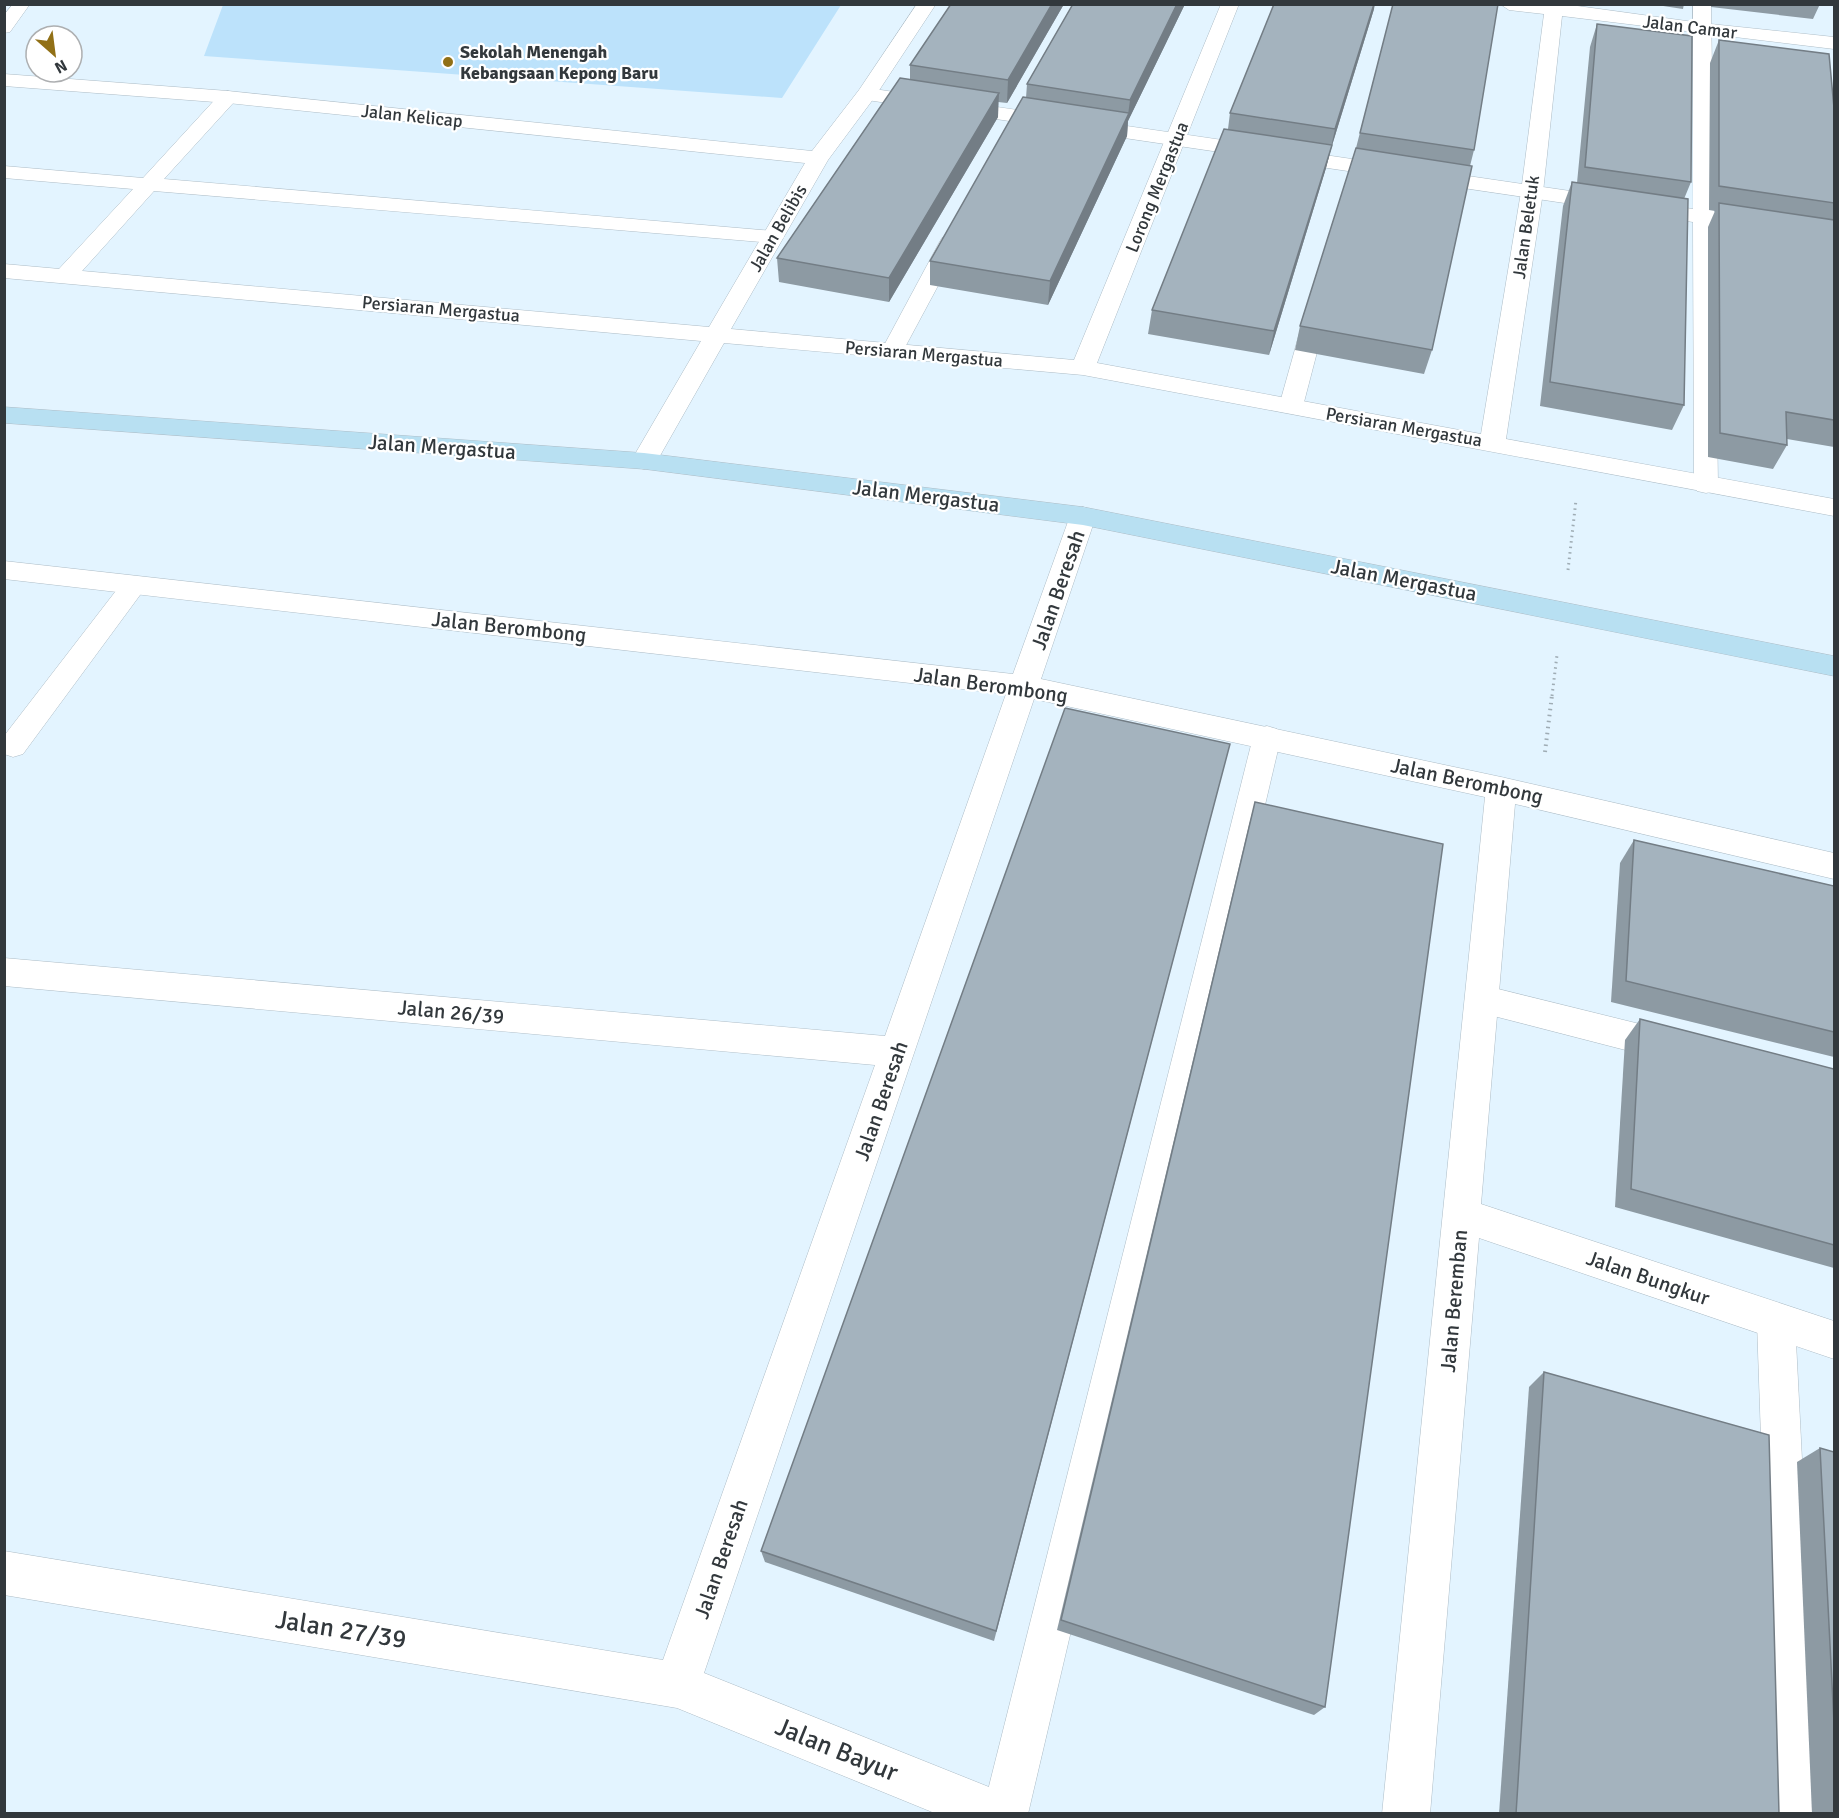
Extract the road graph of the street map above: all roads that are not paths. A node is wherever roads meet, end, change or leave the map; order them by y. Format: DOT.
graph roads {
  1 [pos="22,4"];
  2 [pos="927,4"];
  3 [pos="1230,4"];
  4 [pos="1509,4"];
  5 [pos="1702,4"];
  6 [pos="1553,7"];
  7 [pos="4,28"];
  8 [pos="1701,29"];
  9 [pos="1834,43"];
  10 [pos="4,80"];
  11 [pos="867,93"];
  12 [pos="1029,96"];
  13 [pos="228,97"];
  14 [pos="1019,116"];
  15 [pos="1008,137"];
  16 [pos="1177,139"];
  17 [pos="1364,144"];
  18 [pos="818,158"];
  19 [pos="1357,166"];
  20 [pos="4,172"];
  21 [pos="150,184"];
  22 [pos="1351,189"];
  23 [pos="1532,192"];
  24 [pos="1705,217"];
  25 [pos="958,228"];
  26 [pos="773,237"];
  27 [pos="1834,239"];
  28 [pos="4,271"];
  29 [pos="66,275"];
  30 [pos="1322,292"];
  31 [pos="717,334"];
  32 [pos="892,351"];
  33 [pos="1083,368"];
  34 [pos="1291,406"];
  35 [pos="4,415"];
  36 [pos="1492,444"];
  37 [pos="644,461"];
  38 [pos="1707,485"];
  39 [pos="1834,508"];
  40 [pos="1083,516"];
  41 [pos="4,570"];
  42 [pos="134,585"];
  43 [pos="1834,666"];
  44 [pos="1025,686"];
  45 [pos="1267,738"];
  46 [pos="13,746"];
  47 [pos="1501,789"];
  48 [pos="1834,866"];
  49 [pos="4,972"];
  50 [pos="1482,999"];
  51 [pos="897,1052"];
  52 [pos="1698,1054"];
  53 [pos="1462,1215"];
  54 [pos="1776,1322"];
  55 [pos="1834,1340"];
  56 [pos="4,1573"];
  57 [pos="677,1685"];
  58 [pos="997,1814"];
  59 [pos="1005,1814"];
  60 [pos="1406,1814"];
  61 [pos="1797,1814"];
  1 -- 7 [label="lane"];
  2 -- 11 [label="street, Jalan Belibis"];
  3 -- 16 [label="street, Lorong Mergastua"];
  4 -- 6 [label="street, Jalan Camar"];
  5 -- 8 [label="lane"];
  6 -- 8 [label="street, Jalan Camar"];
  6 -- 23 [label="street, Jalan Beletuk"];
  8 -- 9 [label="street, Jalan Camar"];
  8 -- 24 [label="lane"];
  10 -- 13 [label="street, Jalan Kelicap"];
  11 -- 14 [label="lane"];
  11 -- 18 [label="street, Jalan Belibis"];
  12 -- 14 [label="lane"];
  13 -- 18 [label="street, Jalan Kelicap"];
  13 -- 21 [label="lane"];
  14 -- 15 [label="lane"];
  14 -- 16 [label="lane"];
  16 -- 19 [label="lane"];
  16 -- 33 [label="street, Lorong Mergastua"];
  17 -- 19 [label="lane"];
  18 -- 26 [label="street, Jalan Belibis"];
  19 -- 22 [label="lane"];
  19 -- 23 [label="lane"];
  20 -- 21 [label="lane"];
  21 -- 26 [label="lane"];
  21 -- 29 [label="lane"];
  23 -- 24 [label="lane"];
  23 -- 36 [label="street, Jalan Beletuk"];
  24 -- 27 [label="lane"];
  24 -- 38 [label="lane"];
  25 -- 32 [label="lane"];
  26 -- 31 [label="street, Jalan Belibis"];
  28 -- 29 [label="street, Persiaran Mergastua"];
  29 -- 31 [label="street, Persiaran Mergastua"];
  30 -- 34 [label="lane"];
  31 -- 32 [label="street, Persiaran Mergastua"];
  31 -- 37 [label="street, Jalan Belibis"];
  32 -- 33 [label="street, Persiaran Mergastua"];
  33 -- 34 [label="street, Persiaran Mergastua"];
  34 -- 36 [label="street, Persiaran Mergastua"];
  35 -- 37 [label="main road, Jalan Mergastua"];
  36 -- 38 [label="street, Persiaran Mergastua"];
  37 -- 40 [label="main road, Jalan Mergastua"];
  38 -- 39 [label="street, Persiaran Mergastua"];
  40 -- 43 [label="main road, Jalan Mergastua"];
  40 -- 44 [label="street, Jalan Beresah"];
  41 -- 42 [label="street, Jalan Berombong"];
  42 -- 44 [label="street, Jalan Berombong"];
  42 -- 46 [label="lane"];
  44 -- 45 [label="street, Jalan Berombong"];
  44 -- 51 [label="street, Jalan Beresah"];
  45 -- 47 [label="street, Jalan Berombong"];
  45 -- 59 [label="lane"];
  47 -- 48 [label="street, Jalan Berombong"];
  47 -- 50 [label="street, Jalan Beremban"];
  49 -- 51 [label="street, Jalan 26/39"];
  50 -- 52 [label="lane"];
  50 -- 53 [label="street, Jalan Beremban"];
  51 -- 57 [label="street, Jalan Beresah"];
  53 -- 54 [label="street, Jalan Bungkur"];
  53 -- 60 [label="street, Jalan Beremban"];
  54 -- 55 [label="street, Jalan Bungkur"];
  54 -- 61 [label="lane"];
  56 -- 57 [label="street, Jalan 27/39"];
  57 -- 58 [label="street, Jalan Bayur"];
}
